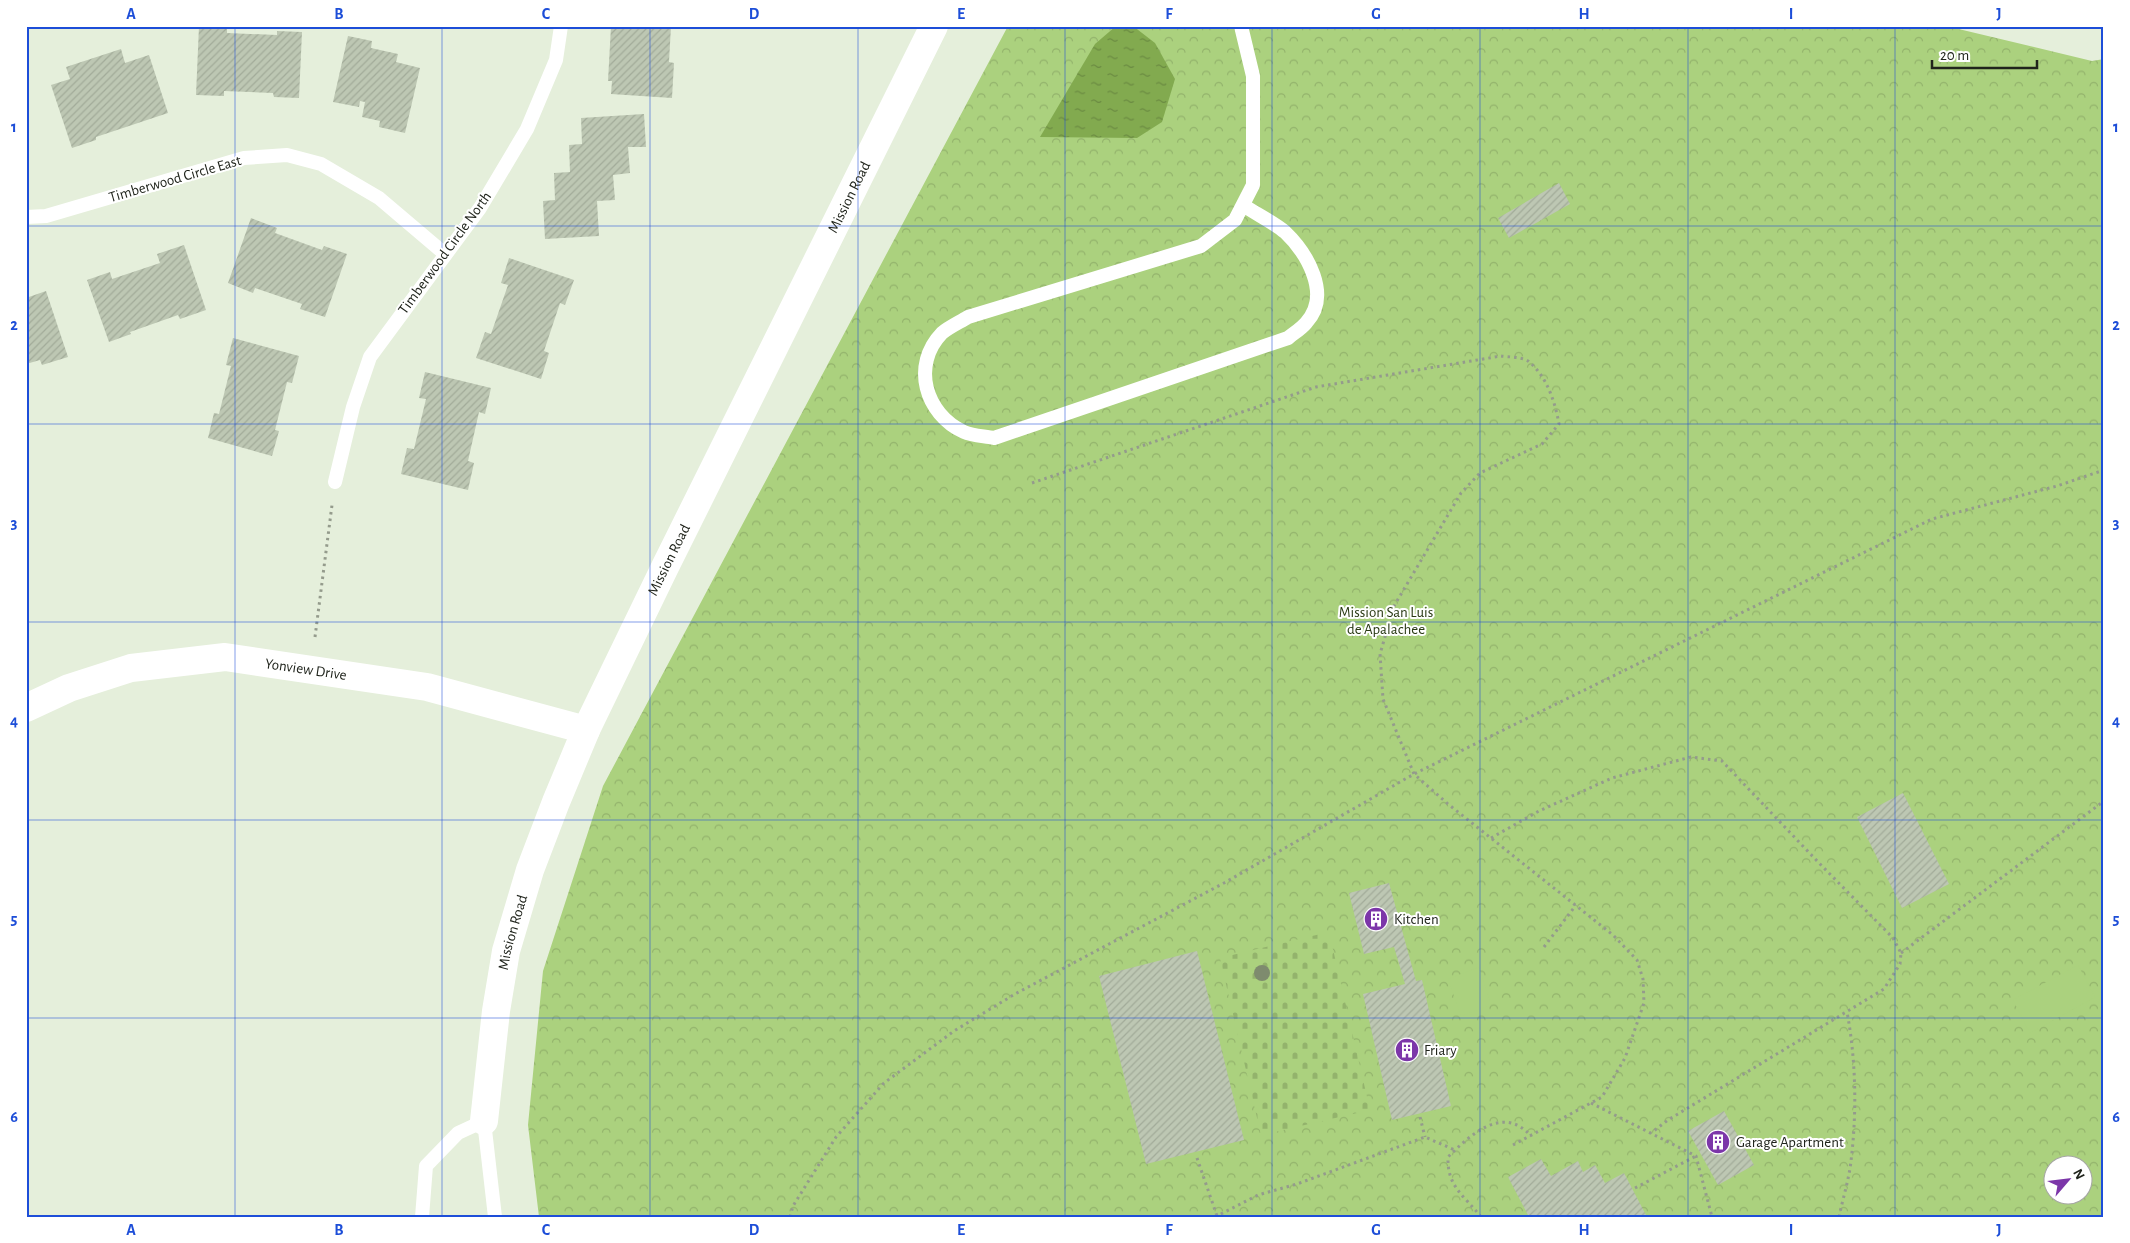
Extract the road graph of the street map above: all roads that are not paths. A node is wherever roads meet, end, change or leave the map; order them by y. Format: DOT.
graph roads {
  1 [pos="561,26"];
  2 [pos="934,26"];
  3 [pos="1241,26"];
  4 [pos="1243,205"];
  5 [pos="26,217"];
  6 [pos="445,254"];
  7 [pos="335,482"];
  8 [pos="26,708"];
  9 [pos="586,730"];
  10 [pos="484,1121"];
  11 [pos="422,1217"];
  12 [pos="495,1217"];
  1 -- 6 [label="lane, Timberwood Circle North"];
  2 -- 9 [label="street, Mission Road"];
  3 -- 4 [label="lane"];
  4 -- 4 [label="lane"];
  5 -- 6 [label="lane, Timberwood Circle East"];
  6 -- 7 [label="lane, Timberwood Circle North"];
  8 -- 9 [label="street, Yonview Drive"];
  9 -- 10 [label="street, Mission Road"];
  10 -- 11 [label="lane"];
  10 -- 12 [label="lane"];
}
